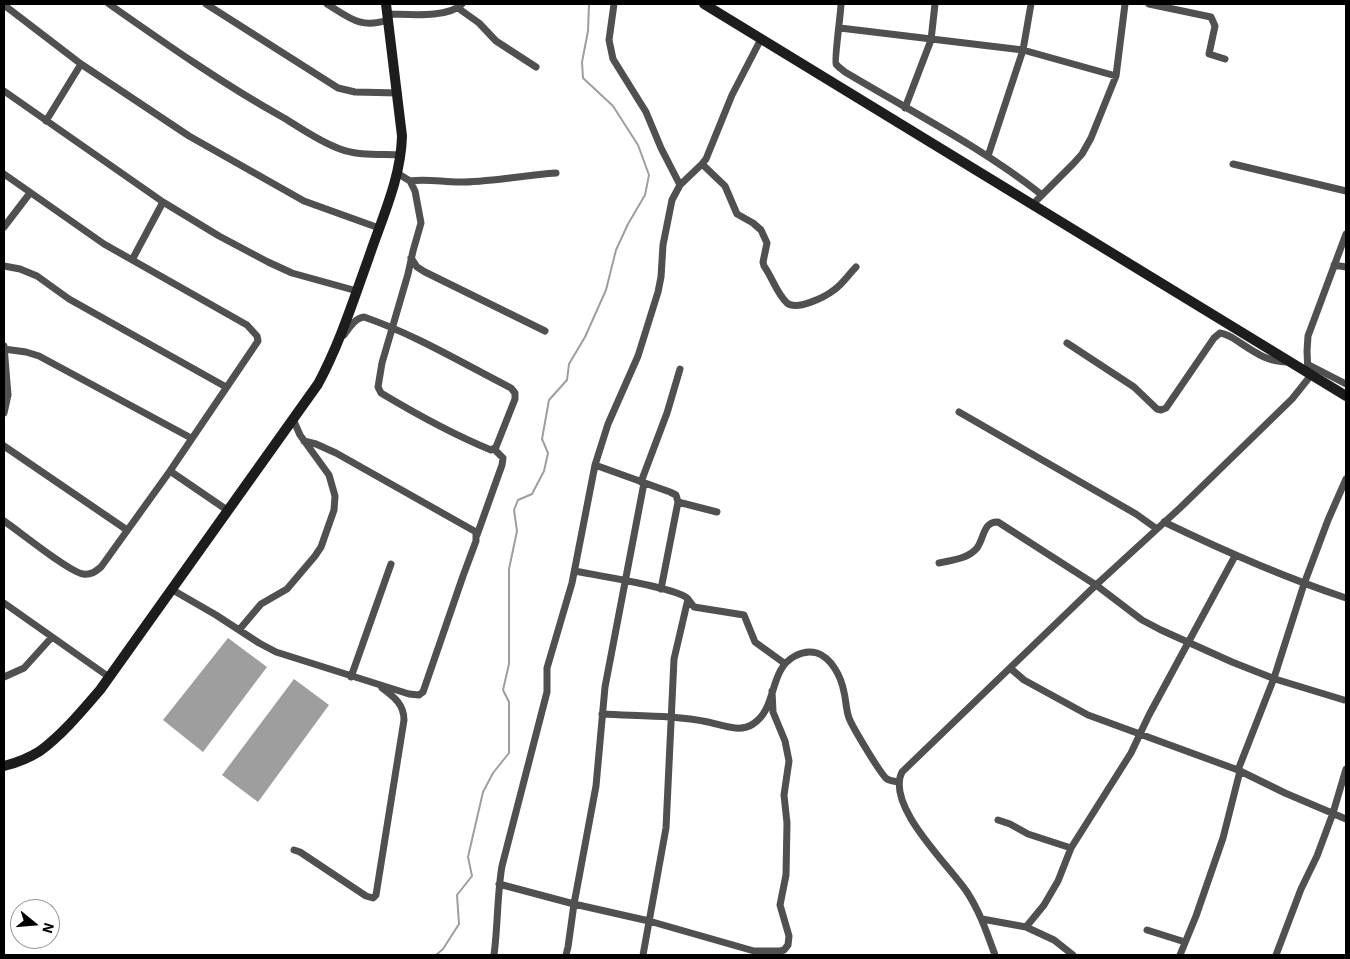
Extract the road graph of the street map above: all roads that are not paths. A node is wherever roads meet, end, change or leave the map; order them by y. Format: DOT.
graph roads {
  1 [pos="109,4"];
  2 [pos="206,4"];
  3 [pos="327,4"];
  4 [pos="614,4"];
  5 [pos="704,4"];
  6 [pos="842,4"];
  7 [pos="936,4"];
  8 [pos="1031,4"];
  9 [pos="1126,4"];
  10 [pos="1149,4"];
  11 [pos="4,5"];
  12 [pos="460,6"];
  13 [pos="387,12"];
  14 [pos="840,28"];
  15 [pos="761,39"];
  16 [pos="931,40"];
  17 [pos="1024,50"];
  18 [pos="1225,59"];
  19 [pos="81,64"];
  20 [pos="536,67"];
  21 [pos="1116,76"];
  22 [pos="4,91"];
  23 [pos="398,93"];
  24 [pos="904,108"];
  25 [pos="46,121"];
  26 [pos="401,155"];
  27 [pos="988,156"];
  28 [pos="702,164"];
  29 [pos="1233,164"];
  30 [pos="396,173"];
  31 [pos="556,173"];
  32 [pos="4,174"];
  33 [pos="410,181"];
  34 [pos="680,185"];
  35 [pos="1346,191"];
  36 [pos="30,193"];
  37 [pos="1042,195"];
  38 [pos="163,202"];
  39 [pos="1033,204"];
  40 [pos="4,227"];
  41 [pos="379,228"];
  42 [pos="1346,234"];
  43 [pos="411,258"];
  44 [pos="132,260"];
  45 [pos="1334,265"];
  46 [pos="4,266"];
  47 [pos="856,267"];
  48 [pos="1346,267"];
  49 [pos="357,291"];
  50 [pos="392,328"];
  51 [pos="545,331"];
  52 [pos="1067,343"];
  53 [pos="337,346"];
  54 [pos="4,347"];
  55 [pos="1291,362"];
  56 [pos="680,369"];
  57 [pos="1309,371"];
  58 [pos="1346,384"];
  59 [pos="226,387"];
  60 [pos="1346,396"];
  61 [pos="959,412"];
  62 [pos="4,413"];
  63 [pos="293,419"];
  64 [pos="191,438"];
  65 [pos="304,441"];
  66 [pos="4,446"];
  67 [pos="494,449"];
  68 [pos="595,465"];
  69 [pos="170,472"];
  70 [pos="1346,479"];
  71 [pos="642,482"];
  72 [pos="678,502"];
  73 [pos="228,510"];
  74 [pos="717,512"];
  75 [pos="4,521"];
  76 [pos="1164,522"];
  77 [pos="1157,528"];
  78 [pos="127,530"];
  79 [pos="477,535"];
  80 [pos="1235,556"];
  81 [pos="939,563"];
  82 [pos="391,564"];
  83 [pos="575,571"];
  84 [pos="625,581"];
  85 [pos="1304,584"];
  86 [pos="1096,585"];
  87 [pos="171,589"];
  88 [pos="661,589"];
  89 [pos="1346,598"];
  90 [pos="688,599"];
  91 [pos="4,603"];
  92 [pos="239,630"];
  93 [pos="52,637"];
  94 [pos="1188,643"];
  95 [pos="784,663"];
  96 [pos="1010,668"];
  97 [pos="4,677"];
  98 [pos="109,677"];
  99 [pos="351,677"];
  100 [pos="1274,678"];
  101 [pos="378,685"];
  102 [pos="772,691"];
  103 [pos="1346,701"];
  104 [pos="602,714"];
  105 [pos="670,718"];
  106 [pos="1138,734"];
  107 [pos="4,766"];
  108 [pos="1346,768"];
  109 [pos="1239,770"];
  110 [pos="898,782"];
  111 [pos="1332,813"];
  112 [pos="1346,819"];
  113 [pos="998,820"];
  114 [pos="1070,848"];
  115 [pos="294,850"];
  116 [pos="499,884"];
  117 [pos="574,904"];
  118 [pos="982,919"];
  119 [pos="649,921"];
  120 [pos="1026,927"];
  121 [pos="1147,930"];
  122 [pos="1185,942"];
  123 [pos="762,954"];
  124 [pos="494,955"];
  125 [pos="566,955"];
  126 [pos="643,955"];
  127 [pos="995,955"];
  128 [pos="1073,955"];
  129 [pos="1180,955"];
  130 [pos="1276,955"];
  1 -- 26 [label="street"];
  2 -- 23 [label="street"];
  3 -- 13 [label="street"];
  4 -- 34 [label="street"];
  5 -- 15 [label="street"];
  6 -- 14 [label="street"];
  7 -- 16 [label="street"];
  8 -- 17 [label="street"];
  9 -- 21 [label="street"];
  10 -- 18 [label="street"];
  11 -- 19 [label="street"];
  12 -- 13 [label="street"];
  12 -- 20 [label="street"];
  13 -- 23 [label="street"];
  14 -- 16 [label="street"];
  14 -- 24 [label="street"];
  15 -- 28 [label="street"];
  15 -- 39 [label="street"];
  16 -- 17 [label="street"];
  16 -- 24 [label="street"];
  17 -- 21 [label="street"];
  17 -- 27 [label="street"];
  19 -- 25 [label="street"];
  19 -- 41 [label="street"];
  21 -- 37 [label="street"];
  22 -- 25 [label="street"];
  23 -- 26 [label="street"];
  24 -- 27 [label="street"];
  25 -- 38 [label="street"];
  26 -- 30 [label="street"];
  27 -- 37 [label="street"];
  28 -- 34 [label="street"];
  28 -- 47 [label="street"];
  29 -- 35 [label="street"];
  30 -- 33 [label="street"];
  30 -- 41 [label="street"];
  31 -- 33 [label="street"];
  32 -- 36 [label="street"];
  33 -- 43 [label="street"];
  34 -- 68 [label="street"];
  36 -- 40 [label="street"];
  36 -- 44 [label="street"];
  37 -- 39 [label="street"];
  38 -- 44 [label="street"];
  38 -- 49 [label="street"];
  39 -- 55 [label="street"];
  41 -- 49 [label="street"];
  42 -- 45 [label="street"];
  43 -- 50 [label="street"];
  43 -- 51 [label="street"];
  44 -- 59 [label="street"];
  45 -- 48 [label="street"];
  45 -- 57 [label="street"];
  46 -- 59 [label="street"];
  49 -- 53 [label="street"];
  50 -- 53 [label="street"];
  50 -- 67 [label="street"];
  50 -- 67 [label="street"];
  52 -- 55 [label="street"];
  53 -- 63 [label="street"];
  54 -- 62 [label="street"];
  54 -- 64 [label="street"];
  55 -- 57 [label="street"];
  56 -- 71 [label="street"];
  57 -- 58 [label="street"];
  57 -- 60 [label="street"];
  57 -- 76 [label="street"];
  59 -- 64 [label="street"];
  61 -- 77 [label="street"];
  63 -- 65 [label="street"];
  63 -- 73 [label="street"];
  64 -- 69 [label="street"];
  65 -- 79 [label="street"];
  65 -- 92 [label="street"];
  66 -- 78 [label="street"];
  67 -- 79 [label="street"];
  68 -- 71 [label="street"];
  68 -- 83 [label="street"];
  69 -- 73 [label="street"];
  69 -- 78 [label="street"];
  70 -- 85 [label="street"];
  71 -- 72 [label="street"];
  71 -- 84 [label="street"];
  72 -- 74 [label="street"];
  72 -- 88 [label="street"];
  73 -- 87 [label="street"];
  75 -- 78 [label="street"];
  76 -- 77 [label="street"];
  76 -- 80 [label="street"];
  77 -- 86 [label="street"];
  79 -- 101 [label="street"];
  80 -- 85 [label="street"];
  80 -- 94 [label="street"];
  81 -- 86 [label="street"];
  82 -- 99 [label="street"];
  83 -- 84 [label="street"];
  83 -- 116 [label="street"];
  84 -- 88 [label="street"];
  84 -- 104 [label="street"];
  85 -- 89 [label="street"];
  85 -- 100 [label="street"];
  86 -- 94 [label="street"];
  86 -- 96 [label="street"];
  87 -- 92 [label="street"];
  87 -- 98 [label="street"];
  88 -- 90 [label="street"];
  90 -- 95 [label="street"];
  90 -- 105 [label="street"];
  91 -- 93 [label="street"];
  92 -- 99 [label="street"];
  93 -- 97 [label="street"];
  93 -- 98 [label="street"];
  94 -- 100 [label="street"];
  94 -- 106 [label="street"];
  95 -- 102 [label="street"];
  95 -- 110 [label="street"];
  96 -- 106 [label="street"];
  96 -- 110 [label="street"];
  98 -- 107 [label="street"];
  99 -- 101 [label="street"];
  100 -- 103 [label="street"];
  100 -- 109 [label="street"];
  101 -- 115 [label="street"];
  102 -- 105 [label="street"];
  102 -- 123 [label="street"];
  104 -- 105 [label="street"];
  104 -- 117 [label="street"];
  105 -- 119 [label="street"];
  106 -- 109 [label="street"];
  106 -- 114 [label="street"];
  108 -- 111 [label="street"];
  109 -- 111 [label="street"];
  109 -- 122 [label="street"];
  110 -- 118 [label="street"];
  111 -- 112 [label="street"];
  111 -- 130 [label="street"];
  113 -- 114 [label="street"];
  114 -- 120 [label="street"];
  116 -- 117 [label="street"];
  116 -- 124 [label="street"];
  117 -- 119 [label="street"];
  117 -- 125 [label="street"];
  118 -- 120 [label="street"];
  118 -- 127 [label="street"];
  119 -- 123 [label="street"];
  119 -- 126 [label="street"];
  120 -- 128 [label="street"];
  121 -- 122 [label="street"];
  122 -- 129 [label="street"];
}
